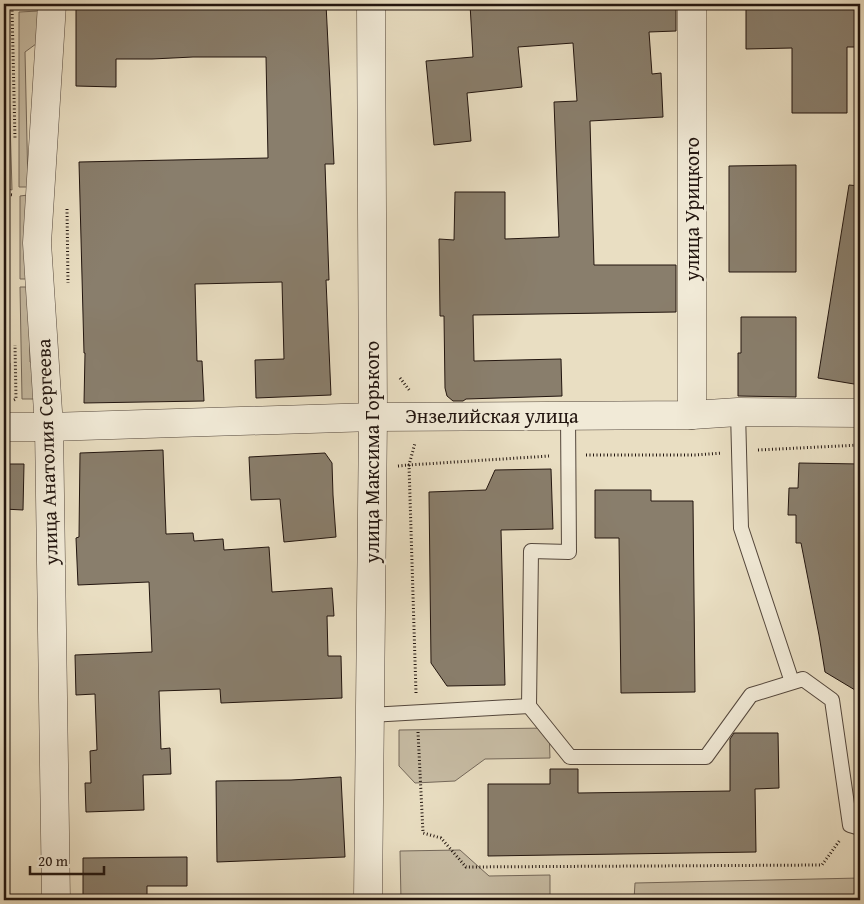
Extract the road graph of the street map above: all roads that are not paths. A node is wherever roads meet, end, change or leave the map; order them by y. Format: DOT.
graph roads {
  1 [pos="52,4"];
  2 [pos="371,4"];
  3 [pos="692,4"];
  4 [pos="738,412"];
  5 [pos="860,414"];
  6 [pos="692,415"];
  7 [pos="568,416"];
  8 [pos="373,417"];
  9 [pos="4,427"];
  10 [pos="49,427"];
  11 [pos="792,682"];
  12 [pos="529,706"];
  13 [pos="370,715"];
  14 [pos="855,826"];
  15 [pos="56,900"];
  16 [pos="368,900"];
  1 -- 10 [label="street, улица Анатолия Сергеева"];
  2 -- 8 [label="street, улица Максима Горького"];
  3 -- 6 [label="street, улица Урицкого"];
  4 -- 5 [label="street, Энзелийская улица"];
  4 -- 6 [label="street, Энзелийская улица"];
  4 -- 11 [label="lane"];
  6 -- 7 [label="street, Энзелийская улица"];
  7 -- 8 [label="street, Энзелийская улица"];
  7 -- 12 [label="lane"];
  8 -- 10 [label="street, Энзелийская улица"];
  8 -- 13 [label="street, улица Максима Горького"];
  9 -- 10 [label="street, Энзелийская улица"];
  10 -- 15 [label="street, улица Анатолия Сергеева"];
  11 -- 12 [label="lane"];
  11 -- 14 [label="lane"];
  12 -- 13 [label="lane"];
  13 -- 16 [label="street, улица Максима Горького"];
}
